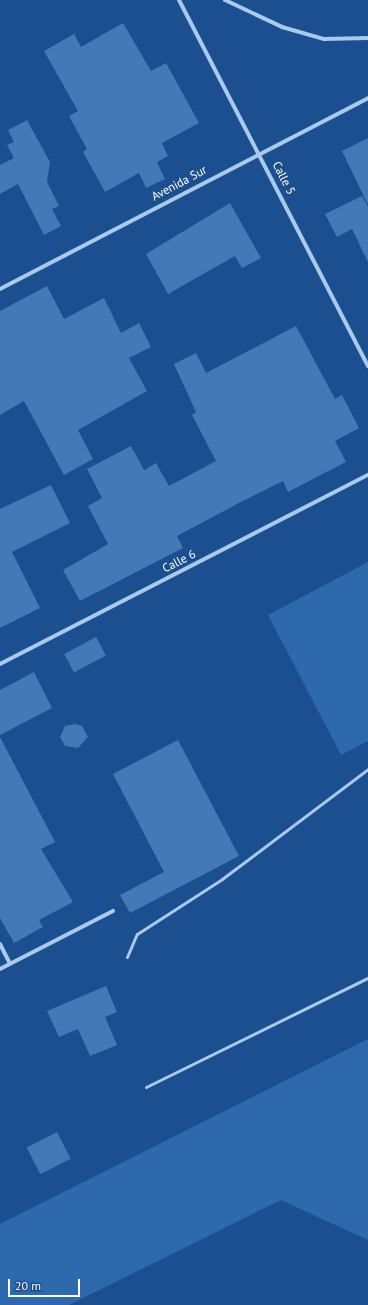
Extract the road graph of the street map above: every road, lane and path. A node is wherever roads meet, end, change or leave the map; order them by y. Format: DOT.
graph roads {
  1 [pos="179,0"];
  2 [pos="224,0"];
  3 [pos="368,38"];
  4 [pos="368,98"];
  5 [pos="260,151"];
  6 [pos="0,289"];
  7 [pos="368,366"];
  8 [pos="368,475"];
  9 [pos="0,664"];
  10 [pos="368,769"];
  11 [pos="113,911"];
  12 [pos="0,944"];
  13 [pos="127,957"];
  14 [pos="10,964"];
  15 [pos="0,969"];
  16 [pos="368,978"];
  17 [pos="146,1086"];
  1 -- 5 [label="street, Calle 5"];
  2 -- 3 [label="street"];
  4 -- 5 [label="street, Avenida Sur"];
  5 -- 6 [label="street, Avenida Sur"];
  5 -- 7 [label="street, Calle 5"];
  8 -- 9 [label="street, Calle 6"];
  10 -- 13 [label="lane"];
  11 -- 14 [label="street"];
  12 -- 14 [label="street"];
  14 -- 15 [label="street"];
  16 -- 17 [label="lane"];
}
